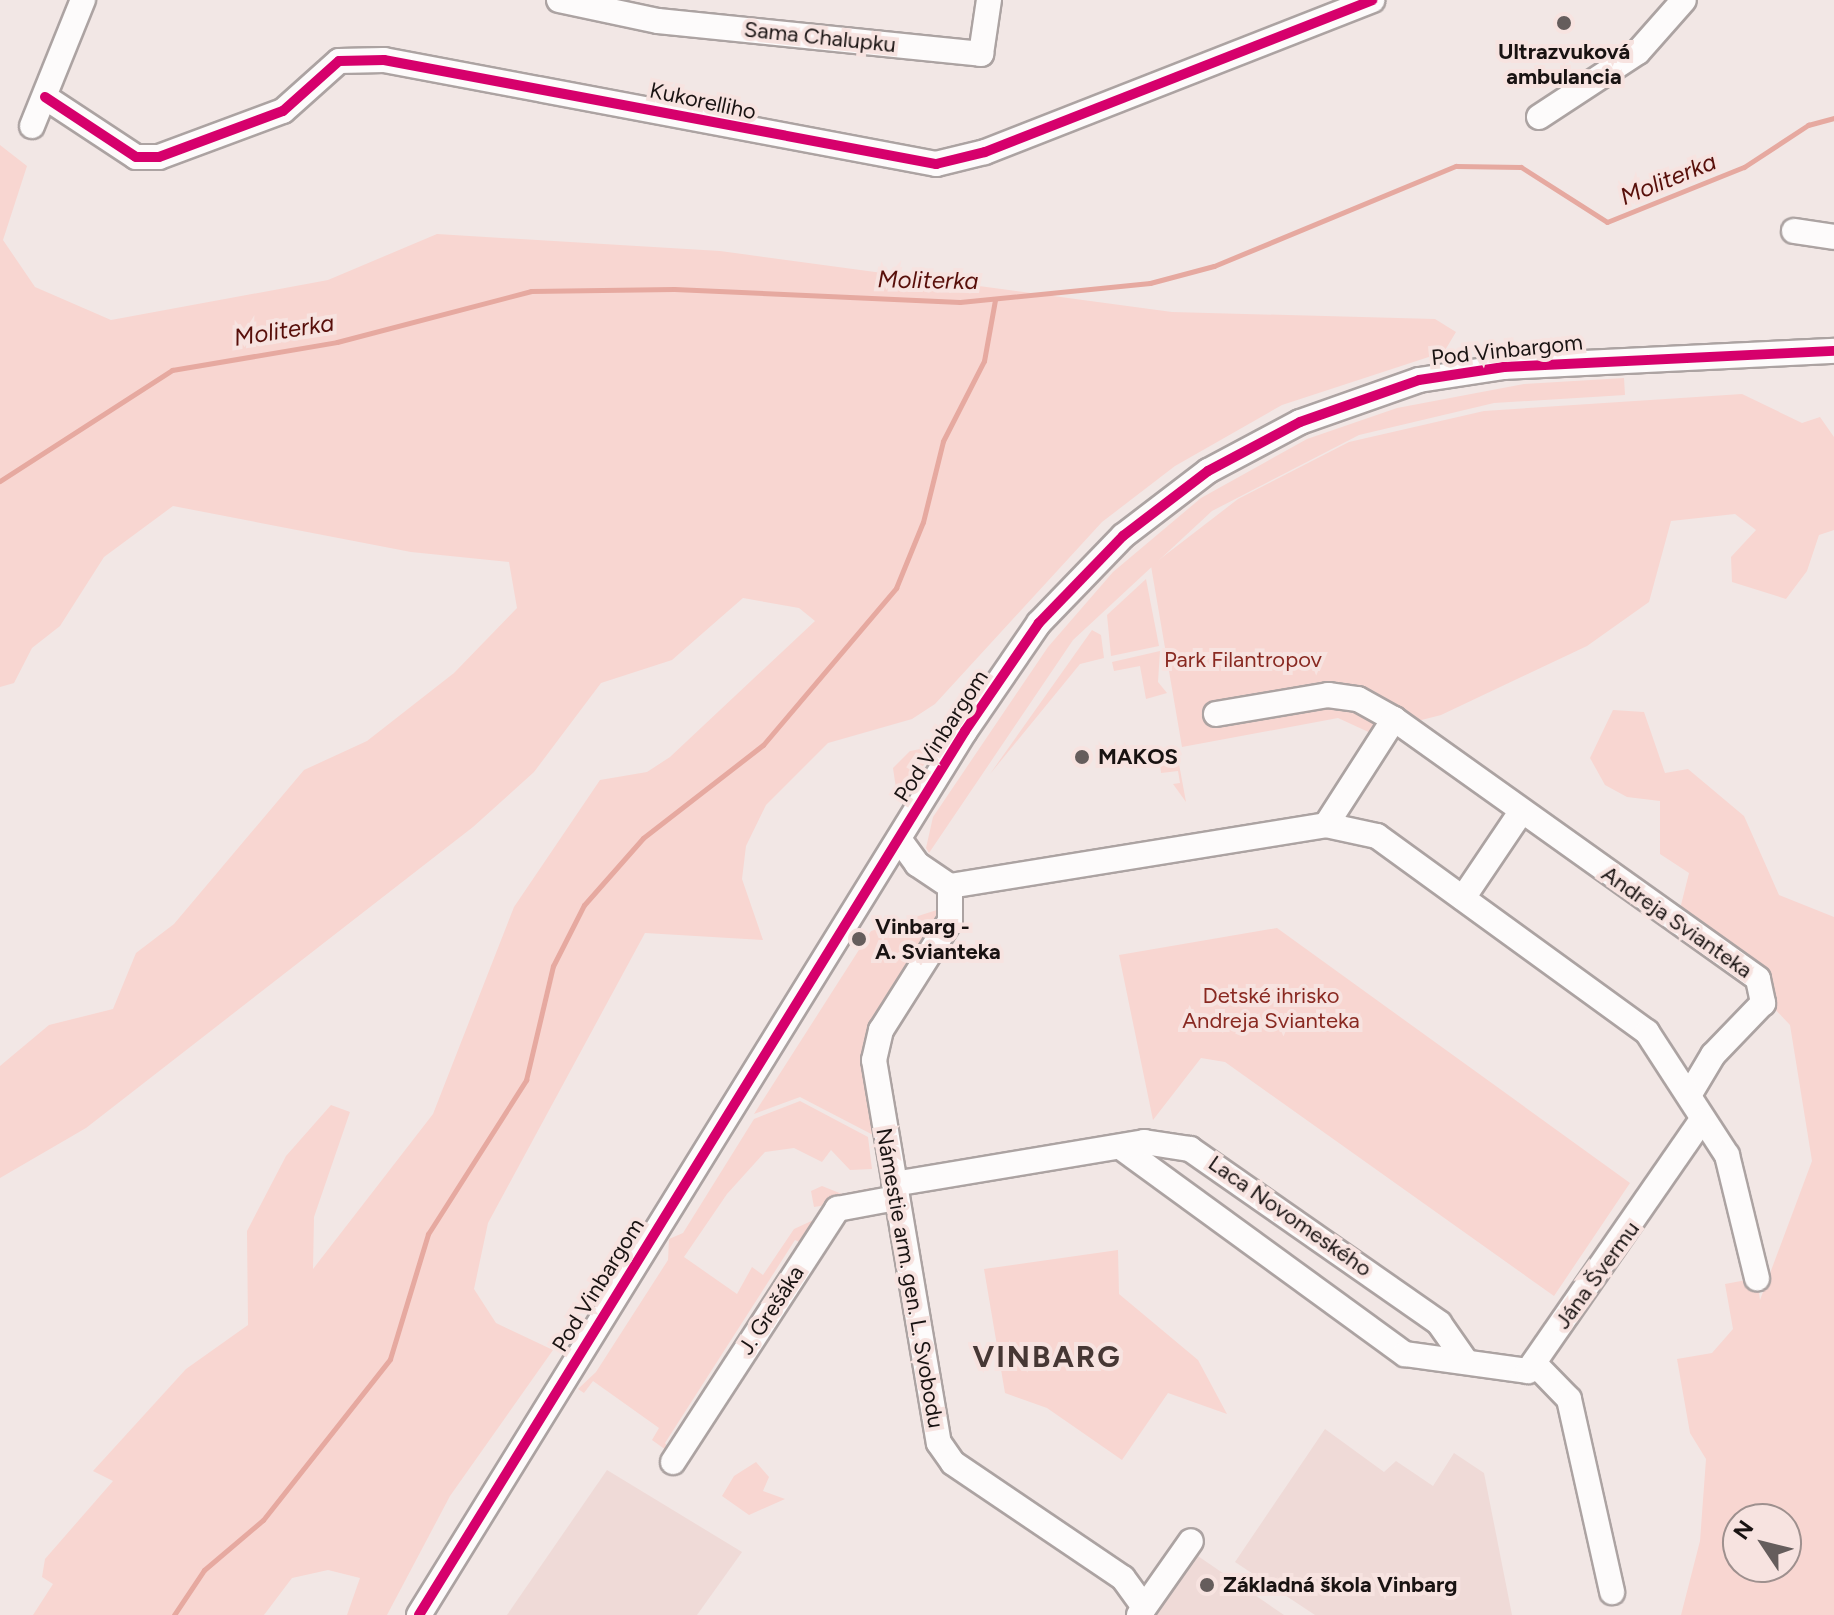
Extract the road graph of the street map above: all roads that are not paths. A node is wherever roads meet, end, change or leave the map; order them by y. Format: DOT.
graph roads {
  1 [pos="83,0"];
  2 [pos="559,0"];
  3 [pos="989,0"];
  4 [pos="1372,0"];
  5 [pos="1684,0"];
  6 [pos="658,10"];
  7 [pos="1310,12"];
  8 [pos="45,97"];
  9 [pos="1539,117"];
  10 [pos="32,126"];
  11 [pos="1794,231"];
  12 [pos="1834,237"];
  13 [pos="1834,351"];
  14 [pos="1216,714"];
  15 [pos="1394,719"];
  16 [pos="1521,812"];
  17 [pos="1326,825"];
  18 [pos="899,839"];
  19 [pos="950,886"];
  20 [pos="1463,898"];
  21 [pos="1691,1092"];
  22 [pos="1701,1121"];
  23 [pos="1122,1148"];
  24 [pos="895,1191"];
  25 [pos="1757,1278"];
  26 [pos="1534,1363"];
  27 [pos="1474,1365"];
  28 [pos="673,1462"];
  29 [pos="1191,1541"];
  30 [pos="1612,1592"];
  31 [pos="1142,1611"];
  32 [pos="419,1615"];
  1 -- 8 [label="street"];
  2 -- 6 [label="street, Sama Chalupku"];
  3 -- 6 [label="street, Sama Chalupku"];
  4 -- 7 [label="street, Kukorelliho"];
  5 -- 9 [label="street"];
  7 -- 8 [label="street, Kukorelliho"];
  8 -- 10 [label="street"];
  11 -- 12 [label="street"];
  13 -- 18 [label="street, Pod Vinbargom"];
  14 -- 15 [label="street, Andreja Svianteka"];
  15 -- 16 [label="street, Andreja Svianteka"];
  15 -- 17 [label="street"];
  16 -- 20 [label="street"];
  16 -- 21 [label="street, Andreja Svianteka"];
  17 -- 19 [label="street"];
  17 -- 20 [label="street"];
  18 -- 19 [label="street"];
  18 -- 32 [label="street, Pod Vinbargom"];
  19 -- 24 [label="street, Námestie arm. gen. L. Svobodu"];
  20 -- 21 [label="street"];
  21 -- 22 [label="street"];
  22 -- 25 [label="street"];
  22 -- 26 [label="street, Jána Švermu"];
  23 -- 24 [label="street, Laca Novomeského"];
  23 -- 27 [label="street"];
  23 -- 27 [label="street, Laca Novomeského"];
  24 -- 28 [label="street, J. Grešáka"];
  24 -- 31 [label="street, Námestie arm. gen. L. Svobodu"];
  26 -- 27 [label="street"];
  26 -- 30 [label="street"];
  29 -- 31 [label="street, Námestie arm. gen. L. Svobodu"];
}
